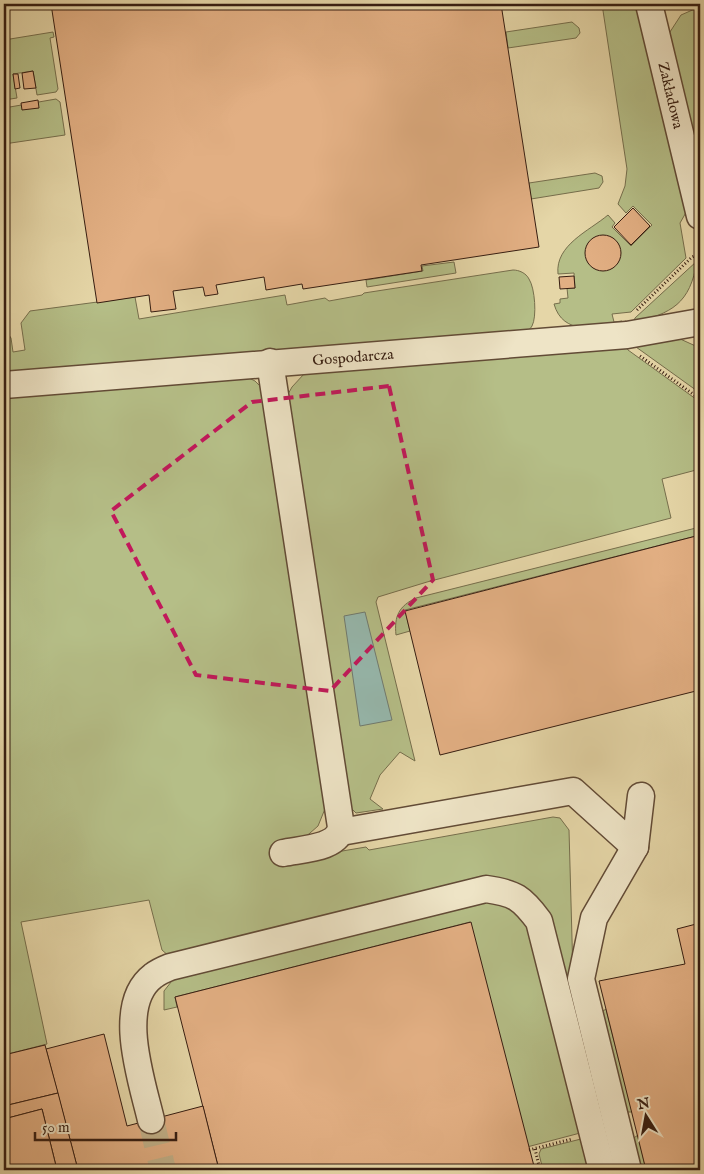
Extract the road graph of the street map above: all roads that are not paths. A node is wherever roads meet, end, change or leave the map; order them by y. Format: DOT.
graph roads {
  1 [pos="649,4"];
  2 [pos="700,216"];
  3 [pos="700,322"];
  4 [pos="270,362"];
  5 [pos="4,385"];
  6 [pos="641,796"];
  7 [pos="341,832"];
  8 [pos="634,847"];
  9 [pos="283,853"];
  10 [pos="151,1120"];
  11 [pos="602,1170"];
  12 [pos="628,1170"];
  1 -- 2 [label="street, Zakładowa"];
  3 -- 4 [label="street, Gospodarcza"];
  4 -- 5 [label="street, Gospodarcza"];
  4 -- 7 [label="street"];
  6 -- 8 [label="street"];
  7 -- 8 [label="street"];
  7 -- 9 [label="street"];
  8 -- 12 [label="street"];
  10 -- 11 [label="street"];
}
